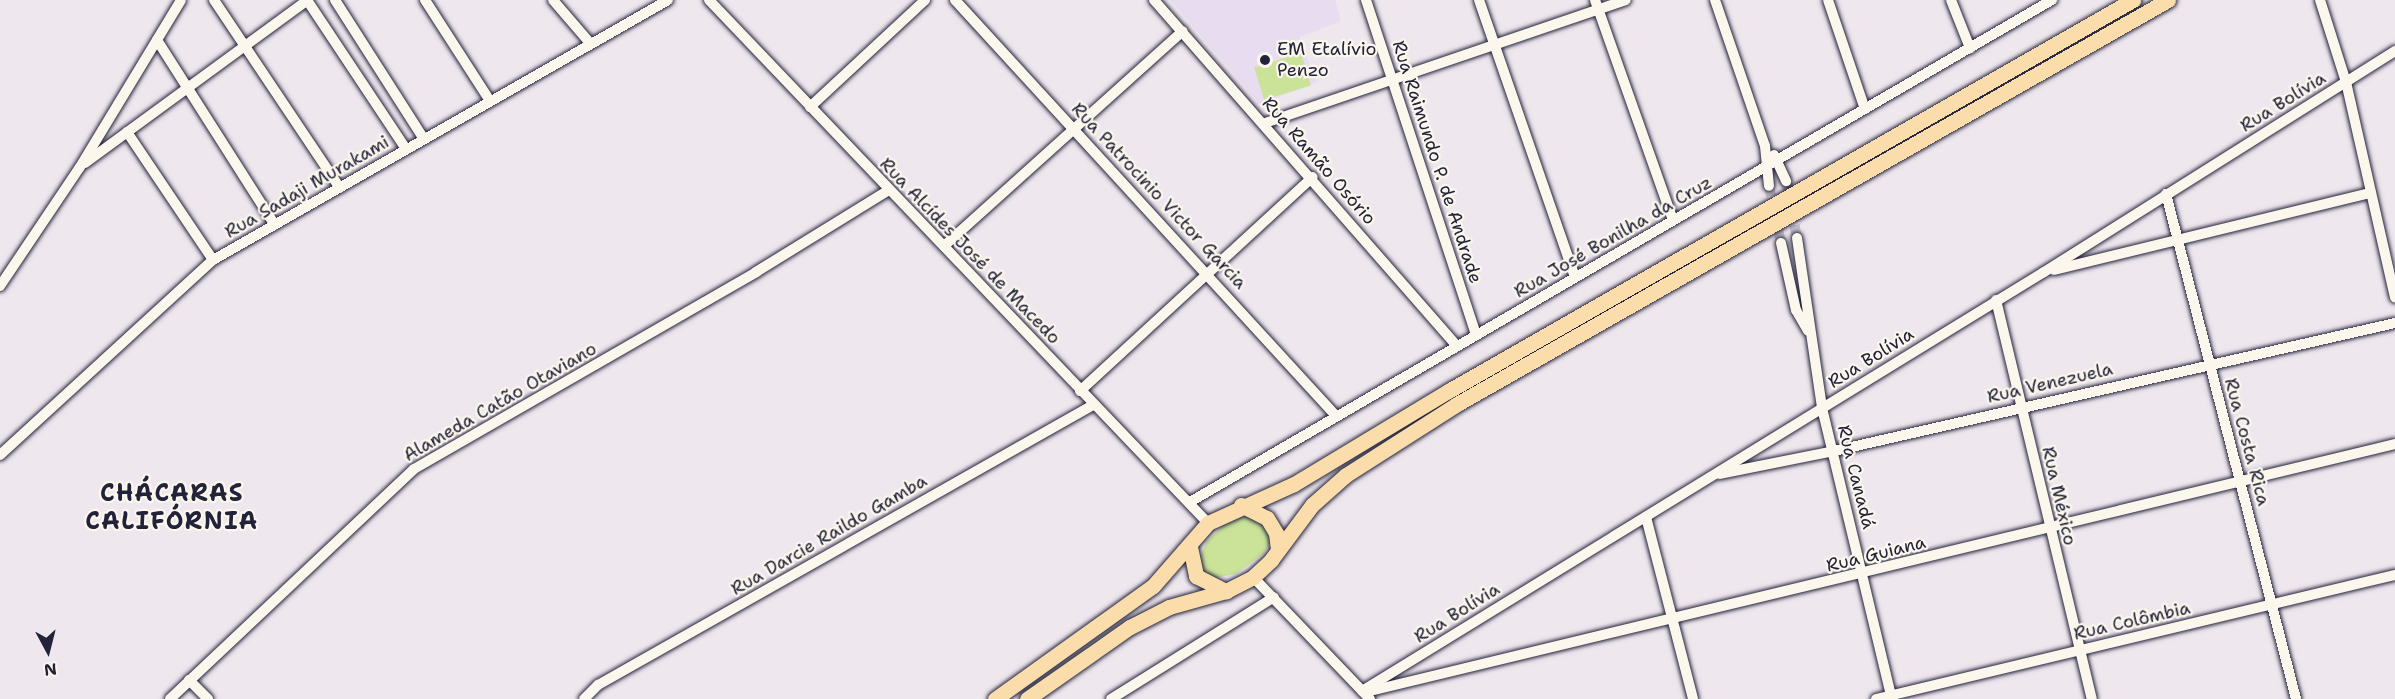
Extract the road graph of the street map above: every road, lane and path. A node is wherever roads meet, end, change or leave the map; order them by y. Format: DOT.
graph roads {
  1 [pos="181,0"];
  2 [pos="214,0"];
  3 [pos="307,0"];
  4 [pos="335,0"];
  5 [pos="425,0"];
  6 [pos="553,0"];
  7 [pos="668,0"];
  8 [pos="710,0"];
  9 [pos="925,0"];
  10 [pos="955,0"];
  11 [pos="1154,0"];
  12 [pos="1366,0"];
  13 [pos="1479,0"];
  14 [pos="1626,0"];
  15 [pos="1715,0"];
  16 [pos="1828,0"];
  17 [pos="1951,0"];
  18 [pos="2052,0"];
  19 [pos="2133,0"];
  20 [pos="2168,0"];
  21 [pos="2320,0"];
  22 [pos="1597,5"];
  23 [pos="1183,31"];
  24 [pos="157,40"];
  25 [pos="590,43"];
  26 [pos="1494,45"];
  27 [pos="244,46"];
  28 [pos="1970,48"];
  29 [pos="2395,51"];
  30 [pos="1394,79"];
  31 [pos="2346,82"];
  32 [pos="187,88"];
  33 [pos="490,101"];
  34 [pos="810,107"];
  35 [pos="1865,109"];
  36 [pos="1265,123"];
  37 [pos="1074,129"];
  38 [pos="127,132"];
  39 [pos="424,139"];
  40 [pos="1765,146"];
  41 [pos="406,149"];
  42 [pos="1778,160"];
  43 [pos="1766,166"];
  44 [pos="80,167"];
  45 [pos="1313,177"];
  46 [pos="1786,181"];
  47 [pos="1769,186"];
  48 [pos="340,188"];
  49 [pos="889,190"];
  50 [pos="2371,193"];
  51 [pos="2166,194"];
  52 [pos="1673,220"];
  53 [pos="275,225"];
  54 [pos="2178,237"];
  55 [pos="1797,238"];
  56 [pos="1781,243"];
  57 [pos="944,246"];
  58 [pos="213,260"];
  59 [pos="1207,272"];
  60 [pos="2044,272"];
  61 [pos="1575,277"];
  62 [pos="0,286"];
  63 [pos="2395,297"];
  64 [pos="1996,300"];
  65 [pos="2395,322"];
  66 [pos="1808,332"];
  67 [pos="1476,335"];
  68 [pos="1457,346"];
  69 [pos="2208,363"];
  70 [pos="1080,391"];
  71 [pos="1093,405"];
  72 [pos="2022,406"];
  73 [pos="1822,408"];
  74 [pos="1336,416"];
  75 [pos="2395,444"];
  76 [pos="1834,451"];
  77 [pos="0,455"];
  78 [pos="1712,475"];
  79 [pos="2240,482"];
  80 [pos="1190,502"];
  81 [pos="1241,505"];
  82 [pos="1646,516"];
  83 [pos="1208,523"];
  84 [pos="2049,528"];
  85 [pos="1190,547"];
  86 [pos="1278,549"];
  87 [pos="1862,575"];
  88 [pos="2395,575"];
  89 [pos="1253,577"];
  90 [pos="1226,591"];
  91 [pos="1274,597"];
  92 [pos="2274,606"];
  93 [pos="1673,620"];
  94 [pos="2080,650"];
  95 [pos="189,680"];
  96 [pos="1365,694"];
  97 [pos="1891,697"];
  98 [pos="170,699"];
  99 [pos="208,699"];
  100 [pos="585,699"];
  101 [pos="995,699"];
  102 [pos="1027,699"];
  103 [pos="1111,699"];
  104 [pos="1693,699"];
  105 [pos="1875,699"];
  106 [pos="2092,699"];
  107 [pos="2296,699"];
  1 -- 24 [label="street"];
  2 -- 27 [label="street"];
  3 -- 27 [label="street"];
  3 -- 41 [label="street"];
  4 -- 39 [label="street"];
  5 -- 33 [label="street"];
  6 -- 25 [label="street"];
  7 -- 25 [label="street, Rua Sadaji Murakami"];
  8 -- 34 [label="street, Rua Alcídes José de Macedo"];
  9 -- 34 [label="street"];
  10 -- 37 [label="street, Rua Patrocinio Victor Garcia"];
  11 -- 23 [label="street, Rua Ramão Osório"];
  12 -- 30 [label="street, Rua Raimundo P. de Andrade"];
  13 -- 26 [label="street"];
  14 -- 22 [label="street"];
  15 -- 40 [label="street"];
  16 -- 35 [label="street"];
  17 -- 28 [label="street"];
  18 -- 28 [label="street, Rua José Bonilha da Cruz"];
  19 -- 81 [label="highway"];
  20 -- 86 [label="highway"];
  21 -- 31 [label="street"];
  22 -- 26 [label="street"];
  22 -- 52 [label="street"];
  23 -- 36 [label="street, Rua Ramão Osório"];
  23 -- 37 [label="street"];
  24 -- 32 [label="street"];
  24 -- 44 [label="street"];
  25 -- 33 [label="street, Rua Sadaji Murakami"];
  26 -- 30 [label="street"];
  26 -- 61 [label="street"];
  27 -- 32 [label="street"];
  27 -- 48 [label="street"];
  28 -- 35 [label="street, Rua José Bonilha da Cruz"];
  29 -- 31 [label="street, Rua Bolívia"];
  30 -- 36 [label="street"];
  30 -- 67 [label="street, Rua Raimundo P. de Andrade"];
  31 -- 50 [label="street"];
  31 -- 51 [label="street, Rua Bolívia"];
  32 -- 38 [label="street"];
  32 -- 53 [label="street"];
  33 -- 39 [label="street, Rua Sadaji Murakami"];
  34 -- 49 [label="street, Rua Alcídes José de Macedo"];
  35 -- 42 [label="street, Rua José Bonilha da Cruz"];
  36 -- 45 [label="street, Rua Ramão Osório"];
  37 -- 57 [label="street"];
  37 -- 59 [label="street, Rua Patrocinio Victor Garcia"];
  38 -- 44 [label="street"];
  38 -- 58 [label="street"];
  39 -- 41 [label="street, Rua Sadaji Murakami"];
  40 -- 42 [label="street"];
  40 -- 43 [label="street"];
  41 -- 48 [label="street, Rua Sadaji Murakami"];
  42 -- 43 [label="street, Rua José Bonilha da Cruz"];
  42 -- 46 [label="street"];
  43 -- 47 [label="street"];
  43 -- 52 [label="street, Rua José Bonilha da Cruz"];
  44 -- 62 [label="street"];
  45 -- 59 [label="street"];
  45 -- 68 [label="street, Rua Ramão Osório"];
  48 -- 53 [label="street, Rua Sadaji Murakami"];
  49 -- 57 [label="street, Rua Alcídes José de Macedo"];
  49 -- 95 [label="street, Alameda Catão Otaviano"];
  50 -- 54 [label="street"];
  50 -- 63 [label="street"];
  51 -- 54 [label="street, Rua Costa Rica"];
  51 -- 60 [label="street, Rua Bolívia"];
  52 -- 61 [label="street, Rua José Bonilha da Cruz"];
  53 -- 58 [label="street, Rua Sadaji Murakami"];
  54 -- 60 [label="street"];
  54 -- 69 [label="street, Rua Costa Rica"];
  55 -- 66 [label="street"];
  56 -- 66 [label="street"];
  57 -- 70 [label="street, Rua Alcídes José de Macedo"];
  58 -- 77 [label="street, Rua Sadaji Murakami"];
  59 -- 70 [label="street"];
  59 -- 74 [label="street, Rua Patrocinio Victor Garcia"];
  60 -- 64 [label="street, Rua Bolívia"];
  61 -- 67 [label="street, Rua José Bonilha da Cruz"];
  64 -- 72 [label="street, Rua México"];
  64 -- 73 [label="street, Rua Bolívia"];
  65 -- 69 [label="street, Rua Venezuela"];
  66 -- 73 [label="street, Rua Canadá"];
  67 -- 68 [label="street, Rua José Bonilha da Cruz"];
  68 -- 74 [label="street, Rua José Bonilha da Cruz"];
  69 -- 72 [label="street, Rua Venezuela"];
  69 -- 79 [label="street, Rua Costa Rica"];
  70 -- 71 [label="street, Rua Alcídes José de Macedo"];
  71 -- 80 [label="street, Rua Alcídes José de Macedo"];
  71 -- 100 [label="street, Rua Darcie Raildo Gamba"];
  72 -- 76 [label="street, Rua Venezuela"];
  72 -- 84 [label="street, Rua México"];
  73 -- 76 [label="street, Rua Canadá"];
  73 -- 78 [label="street, Rua Bolívia"];
  74 -- 80 [label="street, Rua José Bonilha da Cruz"];
  75 -- 79 [label="street, Rua Guiana"];
  76 -- 78 [label="street, Rua Venezuela"];
  76 -- 87 [label="street, Rua Canadá"];
  78 -- 82 [label="street, Rua Bolívia"];
  79 -- 84 [label="street, Rua Guiana"];
  79 -- 92 [label="street, Rua Costa Rica"];
  80 -- 83 [label="street, Rua Alcídes José de Macedo"];
  81 -- 83 [label="highway"];
  81 -- 86 [label="highway"];
  82 -- 93 [label="street"];
  82 -- 96 [label="street, Rua Bolívia"];
  83 -- 85 [label="highway"];
  84 -- 87 [label="street, Rua Guiana"];
  84 -- 94 [label="street, Rua México"];
  85 -- 90 [label="highway"];
  85 -- 101 [label="highway"];
  86 -- 89 [label="highway"];
  87 -- 93 [label="street, Rua Guiana"];
  87 -- 97 [label="street, Rua Canadá"];
  88 -- 92 [label="street, Rua Colômbia"];
  89 -- 90 [label="highway"];
  89 -- 91 [label="street"];
  90 -- 102 [label="highway"];
  91 -- 96 [label="street"];
  91 -- 103 [label="street"];
  92 -- 94 [label="street, Rua Colômbia"];
  92 -- 107 [label="street, Rua Costa Rica"];
  93 -- 96 [label="street, Rua Guiana"];
  93 -- 104 [label="street"];
  94 -- 97 [label="street, Rua Colômbia"];
  94 -- 106 [label="street, Rua México"];
  95 -- 98 [label="street, Alameda Catão Otaviano"];
  95 -- 99 [label="street"];
  97 -- 105 [label="street, Rua Colômbia"];
}
